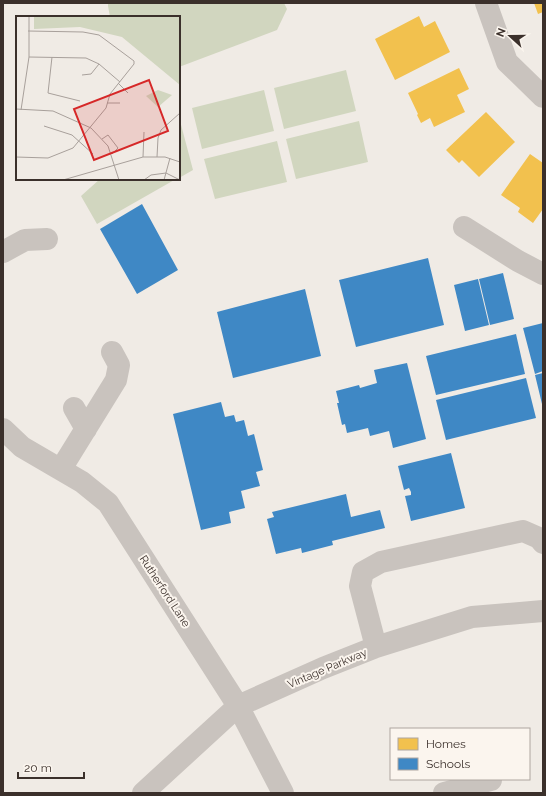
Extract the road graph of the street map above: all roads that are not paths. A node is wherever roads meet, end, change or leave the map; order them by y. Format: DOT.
graph roads {
  1 [pos="486,3"];
  2 [pos="543,97"];
  3 [pos="464,227"];
  4 [pos="47,239"];
  5 [pos="3,252"];
  6 [pos="543,274"];
  7 [pos="112,352"];
  8 [pos="74,408"];
  9 [pos="3,429"];
  10 [pos="86,429"];
  11 [pos="61,469"];
  12 [pos="543,543"];
  13 [pos="543,611"];
  14 [pos="376,647"];
  15 [pos="238,706"];
  16 [pos="491,780"];
  17 [pos="143,793"];
  18 [pos="283,793"];
  19 [pos="444,793"];
  1 -- 2 [label="street"];
  3 -- 6 [label="street"];
  4 -- 5 [label="street"];
  7 -- 10 [label="street"];
  8 -- 10 [label="street"];
  9 -- 11 [label="street, Rutherford Lane"];
  10 -- 11 [label="street"];
  11 -- 15 [label="street, Rutherford Lane"];
  12 -- 14 [label="street"];
  13 -- 14 [label="street, Vintage Parkway"];
  14 -- 15 [label="street, Vintage Parkway"];
  15 -- 17 [label="street, Vintage Parkway"];
  15 -- 18 [label="street, Rutherford Lane"];
  16 -- 19 [label="street"];
}
